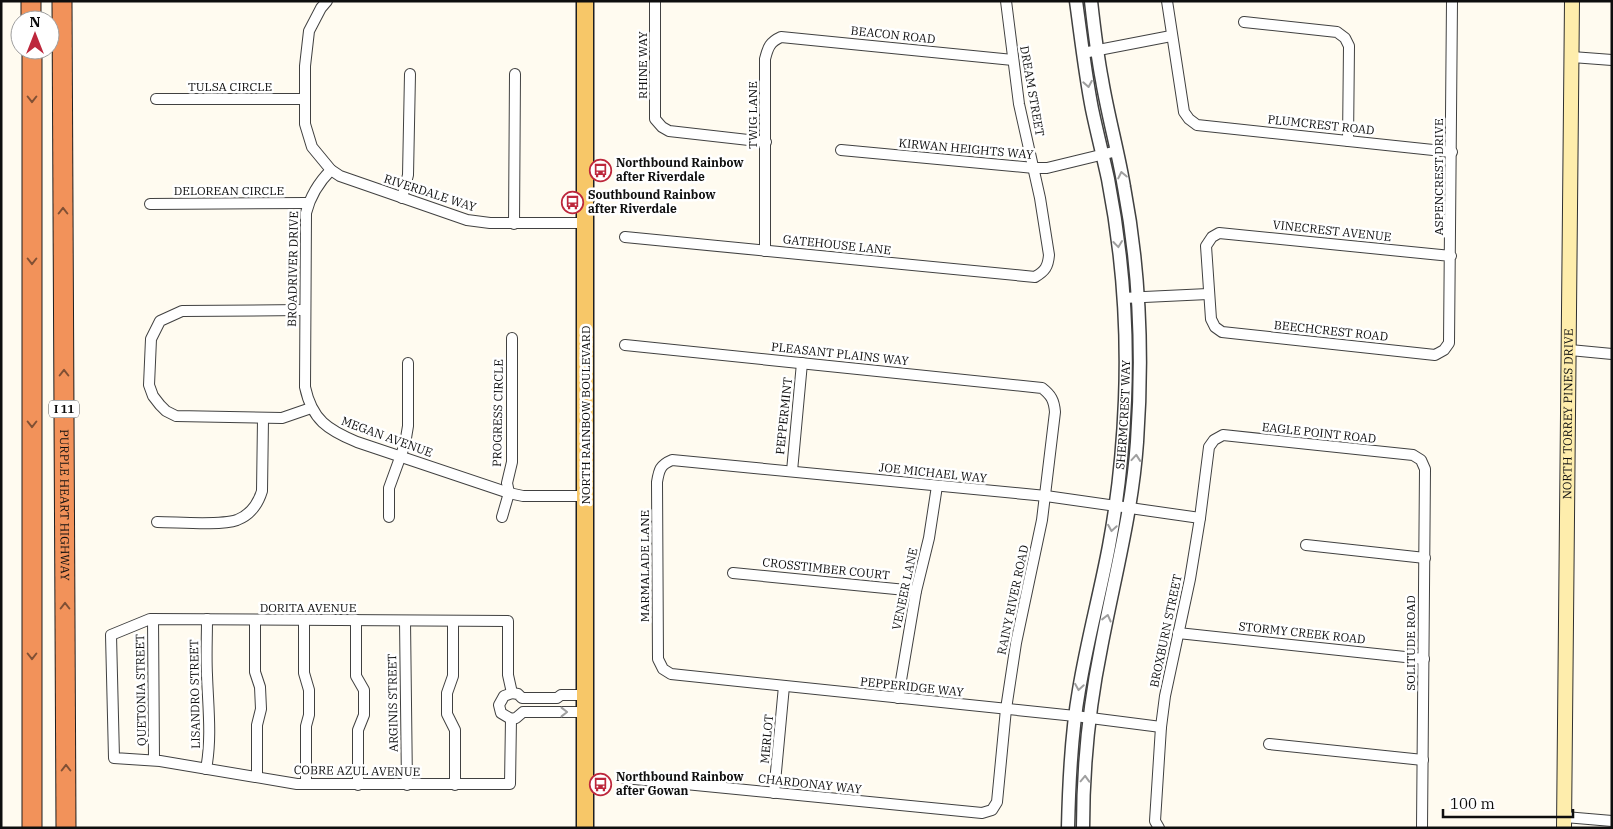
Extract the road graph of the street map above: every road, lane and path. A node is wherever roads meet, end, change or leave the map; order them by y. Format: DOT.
graph roads {
  1 [pos="62,1"];
  2 [pos="327,1"];
  3 [pos="585,1"];
  4 [pos="655,1"];
  5 [pos="1006,1"];
  6 [pos="1076,1"];
  7 [pos="1091,1"];
  8 [pos="1167,1"];
  9 [pos="1452,1"];
  10 [pos="1572,1"];
  11 [pos="1244,22"];
  12 [pos="1171,36"];
  13 [pos="772,41"];
  14 [pos="1097,50"];
  15 [pos="1083,53"];
  16 [pos="1572,56"];
  17 [pos="32,60"];
  18 [pos="1013,60"];
  19 [pos="1612,60"];
  20 [pos="410,74"];
  21 [pos="514,74"];
  22 [pos="304,99"];
  23 [pos="156,100"];
  24 [pos="1348,141"];
  25 [pos="766,142"];
  26 [pos="841,150"];
  27 [pos="1117,151"];
  28 [pos="1452,152"];
  29 [pos="1102,154"];
  30 [pos="1034,168"];
  31 [pos="331,170"];
  32 [pos="402,198"];
  33 [pos="308,203"];
  34 [pos="150,204"];
  35 [pos="514,224"];
  36 [pos="585,224"];
  37 [pos="625,236"];
  38 [pos="765,251"];
  39 [pos="1451,256"];
  40 [pos="1044,272"];
  41 [pos="1208,294"];
  42 [pos="1138,297"];
  43 [pos="1123,298"];
  44 [pos="304,310"];
  45 [pos="512,338"];
  46 [pos="624,345"];
  47 [pos="1444,350"];
  48 [pos="1570,350"];
  49 [pos="1612,354"];
  50 [pos="408,363"];
  51 [pos="802,363"];
  52 [pos="1050,394"];
  53 [pos="311,408"];
  54 [pos="263,418"];
  55 [pos="1214,440"];
  56 [pos="401,457"];
  57 [pos="1421,460"];
  58 [pos="664,463"];
  59 [pos="792,471"];
  60 [pos="937,486"];
  61 [pos="509,494"];
  62 [pos="586,496"];
  63 [pos="1046,496"];
  64 [pos="1116,505"];
  65 [pos="1129,507"];
  66 [pos="502,516"];
  67 [pos="389,517"];
  68 [pos="1200,518"];
  69 [pos="157,522"];
  70 [pos="1306,546"];
  71 [pos="1425,558"];
  72 [pos="733,573"];
  73 [pos="916,591"];
  74 [pos="152,619"];
  75 [pos="207,619"];
  76 [pos="256,620"];
  77 [pos="304,620"];
  78 [pos="356,620"];
  79 [pos="405,621"];
  80 [pos="453,621"];
  81 [pos="1178,633"];
  82 [pos="1424,659"];
  83 [pos="663,669"];
  84 [pos="784,686"];
  85 [pos="512,693"];
  86 [pos="586,696"];
  87 [pos="898,698"];
  88 [pos="1006,709"];
  89 [pos="586,712"];
  90 [pos="1075,716"];
  91 [pos="511,718"];
  92 [pos="1090,718"];
  93 [pos="1161,727"];
  94 [pos="1269,744"];
  95 [pos="114,758"];
  96 [pos="154,760"];
  97 [pos="1423,760"];
  98 [pos="206,769"];
  99 [pos="257,777"];
  100 [pos="624,778"];
  101 [pos="306,784"];
  102 [pos="358,785"];
  103 [pos="407,785"];
  104 [pos="455,785"];
  105 [pos="774,793"];
  106 [pos="992,810"];
  107 [pos="32,819"];
  108 [pos="1612,821"];
  109 [pos="66,822"];
  110 [pos="1565,822"];
  111 [pos="585,828"];
  112 [pos="1068,828"];
  113 [pos="1083,828"];
  114 [pos="1159,828"];
  115 [pos="1422,828"];
  109 -- 1 [label="highway, PURPLE HEART HIGHWAY / I 11, one-way"];
  2 -- 22 [label="street"];
  3 -- 36 [label="main road, NORTH RAINBOW BOULEVARD"];
  4 -- 25 [label="street, RHINE WAY"];
  5 -- 18 [label="street, DREAM STREET"];
  6 -- 15 [label="street, SHERMCREST WAY"];
  7 -- 14 [label="street, SHERMCREST WAY"];
  8 -- 12 [label="street"];
  9 -- 28 [label="street, ASPENCREST DRIVE"];
  10 -- 16 [label="main road, NORTH TORREY PINES DRIVE"];
  11 -- 24 [label="street"];
  12 -- 14 [label="street"];
  12 -- 24 [label="street, PLUMCREST ROAD"];
  13 -- 18 [label="street, BEACON ROAD"];
  13 -- 25 [label="street, TWIG LANE"];
  14 -- 15 [label="street"];
  14 -- 27 [label="street, SHERMCREST WAY"];
  15 -- 29 [label="street, SHERMCREST WAY, one-way"];
  16 -- 19 [label="street"];
  16 -- 48 [label="main road, NORTH TORREY PINES DRIVE"];
  17 -- 107 [label="highway, I 11, one-way"];
  18 -- 30 [label="street, DREAM STREET"];
  20 -- 32 [label="street"];
  21 -- 35 [label="street"];
  22 -- 23 [label="street, TULSA CIRCLE"];
  22 -- 31 [label="street"];
  24 -- 28 [label="street, PLUMCREST ROAD"];
  25 -- 38 [label="street, TWIG LANE"];
  26 -- 30 [label="street, KIRWAN HEIGHTS WAY"];
  27 -- 29 [label="street, KIRWAN HEIGHTS WAY"];
  42 -- 27 [label="street, SHERMCREST WAY, one-way"];
  28 -- 39 [label="street, ASPENCREST DRIVE"];
  29 -- 30 [label="street, KIRWAN HEIGHTS WAY"];
  29 -- 43 [label="street, SHERMCREST WAY, one-way"];
  30 -- 40 [label="street, DREAM STREET"];
  31 -- 32 [label="street, RIVERDALE WAY"];
  31 -- 33 [label="street, BROADRIVER DRIVE"];
  32 -- 35 [label="street, RIVERDALE WAY"];
  33 -- 34 [label="street, DELOREAN CIRCLE"];
  33 -- 44 [label="street, BROADRIVER DRIVE"];
  35 -- 36 [label="street, RIVERDALE WAY"];
  36 -- 62 [label="main road, NORTH RAINBOW BOULEVARD"];
  37 -- 38 [label="street, GATEHOUSE LANE"];
  38 -- 40 [label="street, GATEHOUSE LANE"];
  39 -- 41 [label="street, VINECREST AVENUE"];
  39 -- 47 [label="street, ASPENCREST DRIVE"];
  41 -- 42 [label="street"];
  41 -- 47 [label="street, BEECHCREST ROAD"];
  42 -- 43 [label="street"];
  65 -- 42 [label="street, SHERMCREST WAY, one-way"];
  43 -- 64 [label="street, SHERMCREST WAY"];
  44 -- 53 [label="street, BROADRIVER DRIVE"];
  44 -- 54 [label="street"];
  45 -- 61 [label="street, PROGRESS CIRCLE"];
  46 -- 51 [label="street, PLEASANT PLAINS WAY"];
  48 -- 49 [label="street"];
  48 -- 110 [label="main road, NORTH TORREY PINES DRIVE"];
  50 -- 56 [label="street"];
  51 -- 52 [label="street, PLEASANT PLAINS WAY"];
  51 -- 59 [label="street, PEPPERMINT"];
  52 -- 63 [label="street, RAINY RIVER ROAD"];
  53 -- 54 [label="street"];
  53 -- 56 [label="street, MEGAN AVENUE"];
  54 -- 69 [label="street"];
  55 -- 57 [label="street, EAGLE POINT ROAD"];
  55 -- 68 [label="street, BROXBURN STREET"];
  56 -- 61 [label="street, MEGAN AVENUE"];
  56 -- 67 [label="street"];
  57 -- 71 [label="street, SOLITUDE ROAD"];
  58 -- 59 [label="street, JOE MICHAEL WAY"];
  58 -- 83 [label="street, MARMALADE LANE"];
  59 -- 60 [label="street, JOE MICHAEL WAY"];
  60 -- 63 [label="street, JOE MICHAEL WAY"];
  60 -- 73 [label="street, VENEER LANE"];
  61 -- 62 [label="street, MEGAN AVENUE"];
  61 -- 66 [label="street, PROGRESS CIRCLE"];
  62 -- 86 [label="main road, NORTH RAINBOW BOULEVARD"];
  63 -- 64 [label="street, JOE MICHAEL WAY"];
  63 -- 88 [label="street, RAINY RIVER ROAD"];
  64 -- 65 [label="street, JOE MICHAEL WAY"];
  64 -- 90 [label="street, SHERMCREST WAY, one-way"];
  65 -- 68 [label="street, JOE MICHAEL WAY"];
  92 -- 65 [label="street, SHERMCREST WAY, one-way"];
  68 -- 81 [label="street, BROXBURN STREET"];
  70 -- 71 [label="street"];
  71 -- 82 [label="street, SOLITUDE ROAD"];
  72 -- 73 [label="street, CROSSTIMBER COURT"];
  73 -- 87 [label="street, VENEER LANE"];
  74 -- 75 [label="street, DORITA AVENUE"];
  74 -- 95 [label="street, DORITA AVENUE"];
  74 -- 96 [label="street, QUETONIA STREET"];
  75 -- 76 [label="street, DORITA AVENUE"];
  75 -- 98 [label="street, LISANDRO STREET"];
  76 -- 77 [label="street, DORITA AVENUE"];
  76 -- 99 [label="street"];
  77 -- 78 [label="street, DORITA AVENUE"];
  77 -- 101 [label="street"];
  78 -- 79 [label="street, DORITA AVENUE"];
  78 -- 102 [label="street"];
  79 -- 80 [label="street, DORITA AVENUE"];
  79 -- 103 [label="street, ARGINIS STREET"];
  80 -- 85 [label="street, DORITA AVENUE"];
  80 -- 104 [label="street"];
  81 -- 82 [label="street, STORMY CREEK ROAD"];
  81 -- 93 [label="street, BROXBURN STREET"];
  82 -- 97 [label="street, SOLITUDE ROAD"];
  83 -- 84 [label="street, PEPPERIDGE WAY"];
  84 -- 87 [label="street, PEPPERIDGE WAY"];
  84 -- 105 [label="street, MERLOT"];
  85 -- 86 [label="street"];
  85 -- 91 [label="street"];
  86 -- 89 [label="main road, NORTH RAINBOW BOULEVARD"];
  87 -- 88 [label="street, PEPPERIDGE WAY"];
  88 -- 90 [label="street, PEPPERIDGE WAY"];
  88 -- 106 [label="street, RAINY RIVER ROAD"];
  91 -- 89 [label="street, one-way"];
  89 -- 111 [label="main road, NORTH RAINBOW BOULEVARD"];
  90 -- 92 [label="street, PEPPERIDGE WAY"];
  90 -- 112 [label="street, SHERMCREST WAY"];
  91 -- 104 [label="street, COBRE AZUL AVENUE"];
  92 -- 93 [label="street, PEPPERIDGE WAY"];
  113 -- 92 [label="street, SHERMCREST WAY, one-way"];
  93 -- 114 [label="street, BROXBURN STREET"];
  94 -- 97 [label="street"];
  95 -- 96 [label="street, COBRE AZUL AVENUE"];
  96 -- 98 [label="street, COBRE AZUL AVENUE"];
  97 -- 115 [label="street, SOLITUDE ROAD"];
  98 -- 99 [label="street, COBRE AZUL AVENUE"];
  99 -- 101 [label="street, COBRE AZUL AVENUE"];
  100 -- 105 [label="street, CHARDONAY WAY"];
  101 -- 102 [label="street, COBRE AZUL AVENUE"];
  102 -- 103 [label="street, COBRE AZUL AVENUE"];
  103 -- 104 [label="street, COBRE AZUL AVENUE"];
  105 -- 106 [label="street, CHARDONAY WAY"];
  108 -- 110 [label="street"];
}
